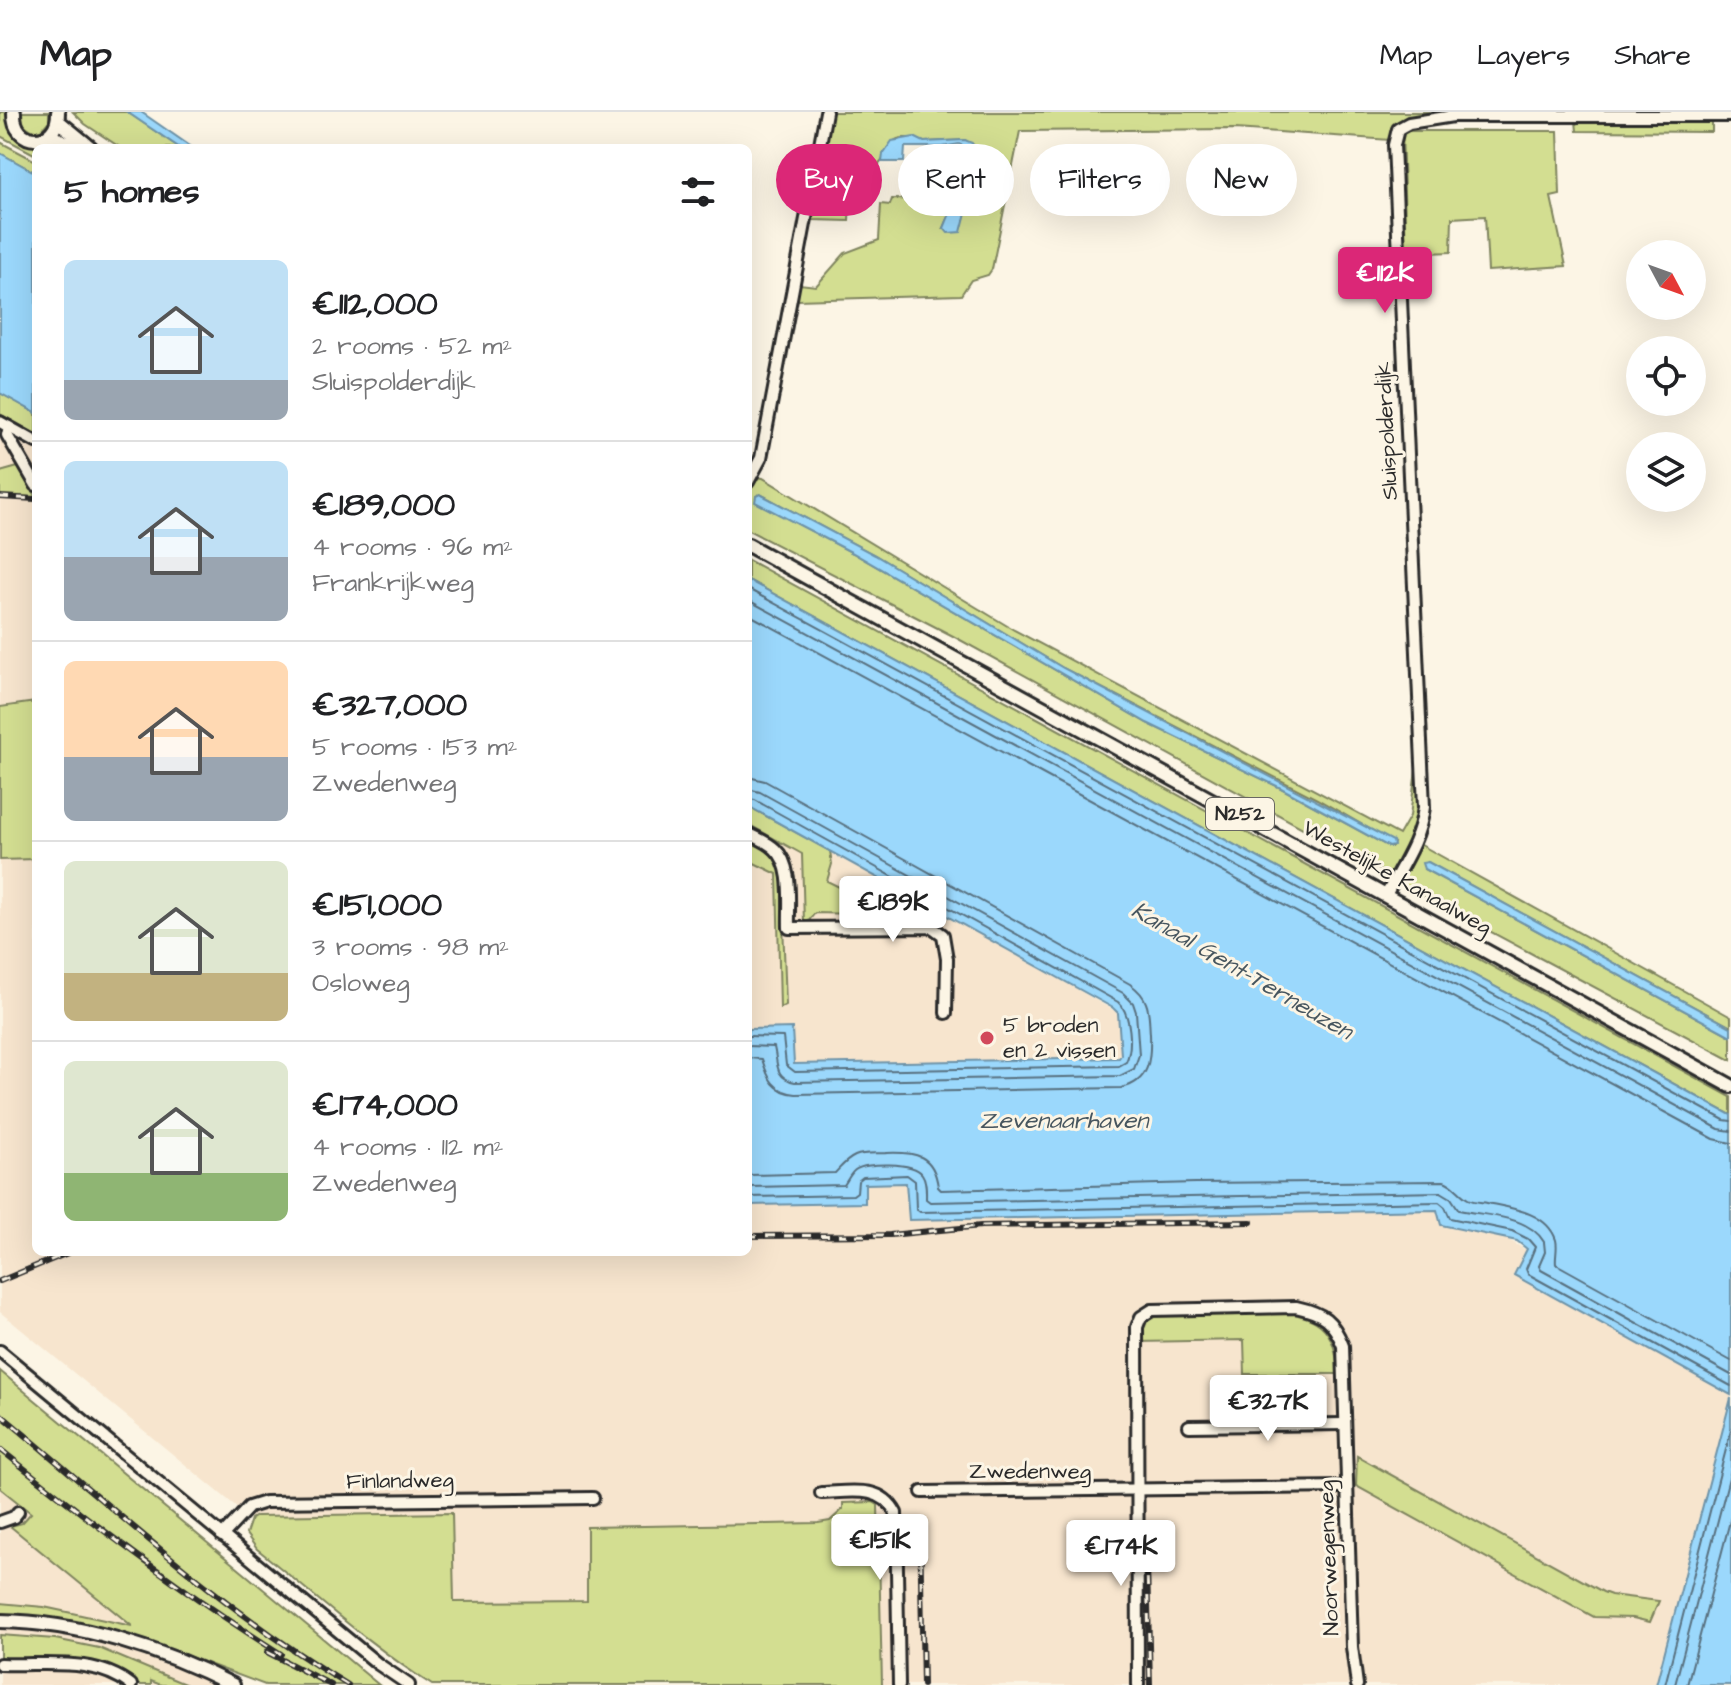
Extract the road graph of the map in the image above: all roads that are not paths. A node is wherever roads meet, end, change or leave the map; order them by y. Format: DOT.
graph roads {
  1 [pos="14,112"];
  2 [pos="826,112"];
  3 [pos="1568,114"];
  4 [pos="58,116"];
  5 [pos="1731,116"];
  6 [pos="49,135"];
  7 [pos="70,144"];
  8 [pos="87,144"];
  9 [pos="5,425"];
  10 [pos="32,440"];
  11 [pos="752,475"];
  12 [pos="32,478"];
  13 [pos="752,547"];
  14 [pos="752,835"];
  15 [pos="1386,895"];
  16 [pos="946,1013"];
  17 [pos="1731,1086"];
  18 [pos="0,1351"];
  19 [pos="1345,1424"];
  20 [pos="1189,1426"];
  21 [pos="1346,1487"];
  22 [pos="1138,1490"];
  23 [pos="922,1492"];
  24 [pos="821,1493"];
  25 [pos="593,1498"];
  26 [pos="18,1512"];
  27 [pos="0,1522"];
  28 [pos="222,1536"];
  29 [pos="0,1621"];
  30 [pos="0,1664"];
  31 [pos="131,1685"];
  32 [pos="233,1685"];
  33 [pos="409,1685"];
  34 [pos="899,1685"];
  35 [pos="1138,1685"];
  36 [pos="1357,1685"];
  1 -- 6 [label="main road"];
  2 -- 11 [label="street"];
  3 -- 5 [label="street, Sluispolderdijk"];
  3 -- 15 [label="street, Sluispolderdijk"];
  4 -- 6 [label="main road"];
  4 -- 8 [label="main road"];
  6 -- 7 [label="main road"];
  9 -- 10 [label="street"];
  9 -- 12 [label="street"];
  13 -- 15 [label="main road, Westelijke Kanaalweg / N252"];
  14 -- 16 [label="street"];
  15 -- 17 [label="main road, Westelijke Kanaalweg / N252"];
  18 -- 28 [label="street"];
  19 -- 20 [label="street"];
  19 -- 21 [label="street, Noorwegenweg"];
  19 -- 22 [label="street, Noorwegenweg"];
  21 -- 22 [label="street, Zwedenweg"];
  21 -- 36 [label="street, Noorwegenweg"];
  22 -- 23 [label="street, Zwedenweg"];
  22 -- 35 [label="street"];
  24 -- 34 [label="street"];
  25 -- 28 [label="street, Finlandweg"];
  26 -- 27 [label="street"];
  28 -- 33 [label="street"];
  29 -- 32 [label="main road"];
  30 -- 31 [label="street"];
}
